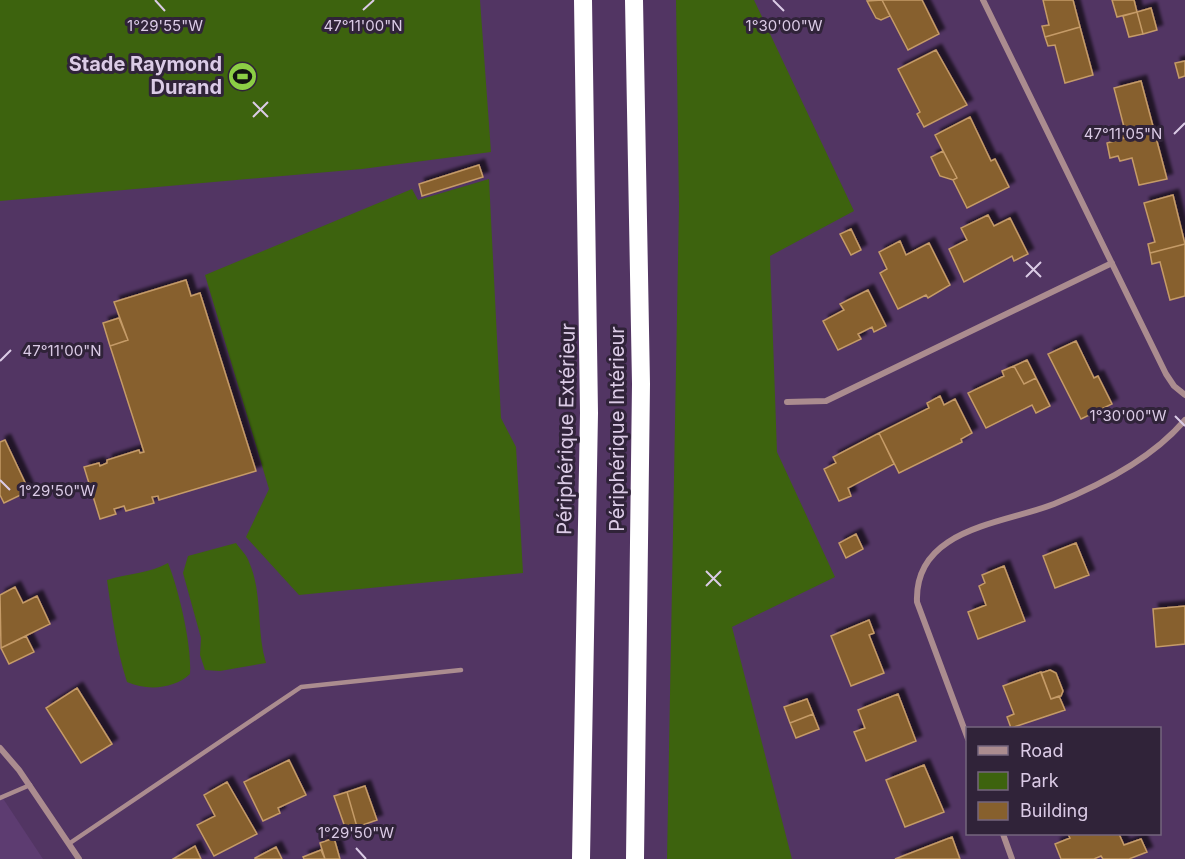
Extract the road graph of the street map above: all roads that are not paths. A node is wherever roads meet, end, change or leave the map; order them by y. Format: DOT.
graph roads {
  1 [pos="583,0"];
  2 [pos="634,0"];
  3 [pos="983,0"];
  4 [pos="1112,263"];
  5 [pos="1185,395"];
  6 [pos="788,402"];
  7 [pos="1185,420"];
  8 [pos="461,670"];
  9 [pos="966,734"];
  10 [pos="0,748"];
  11 [pos="30,785"];
  12 [pos="0,798"];
  13 [pos="1003,835"];
  14 [pos="70,843"];
  15 [pos="79,859"];
  16 [pos="581,859"];
  17 [pos="634,859"];
  18 [pos="1012,859"];
  1 -- 16 [label="highway, Périphérique Extérieur"];
  2 -- 17 [label="highway, Périphérique Intérieur"];
  3 -- 4 [label="street"];
  4 -- 5 [label="street"];
  4 -- 6 [label="street"];
  7 -- 9 [label="street"];
  8 -- 14 [label="lane"];
  10 -- 11 [label="street"];
  11 -- 12 [label="lane"];
  11 -- 14 [label="street"];
  13 -- 18 [label="street"];
  14 -- 15 [label="street"];
}
